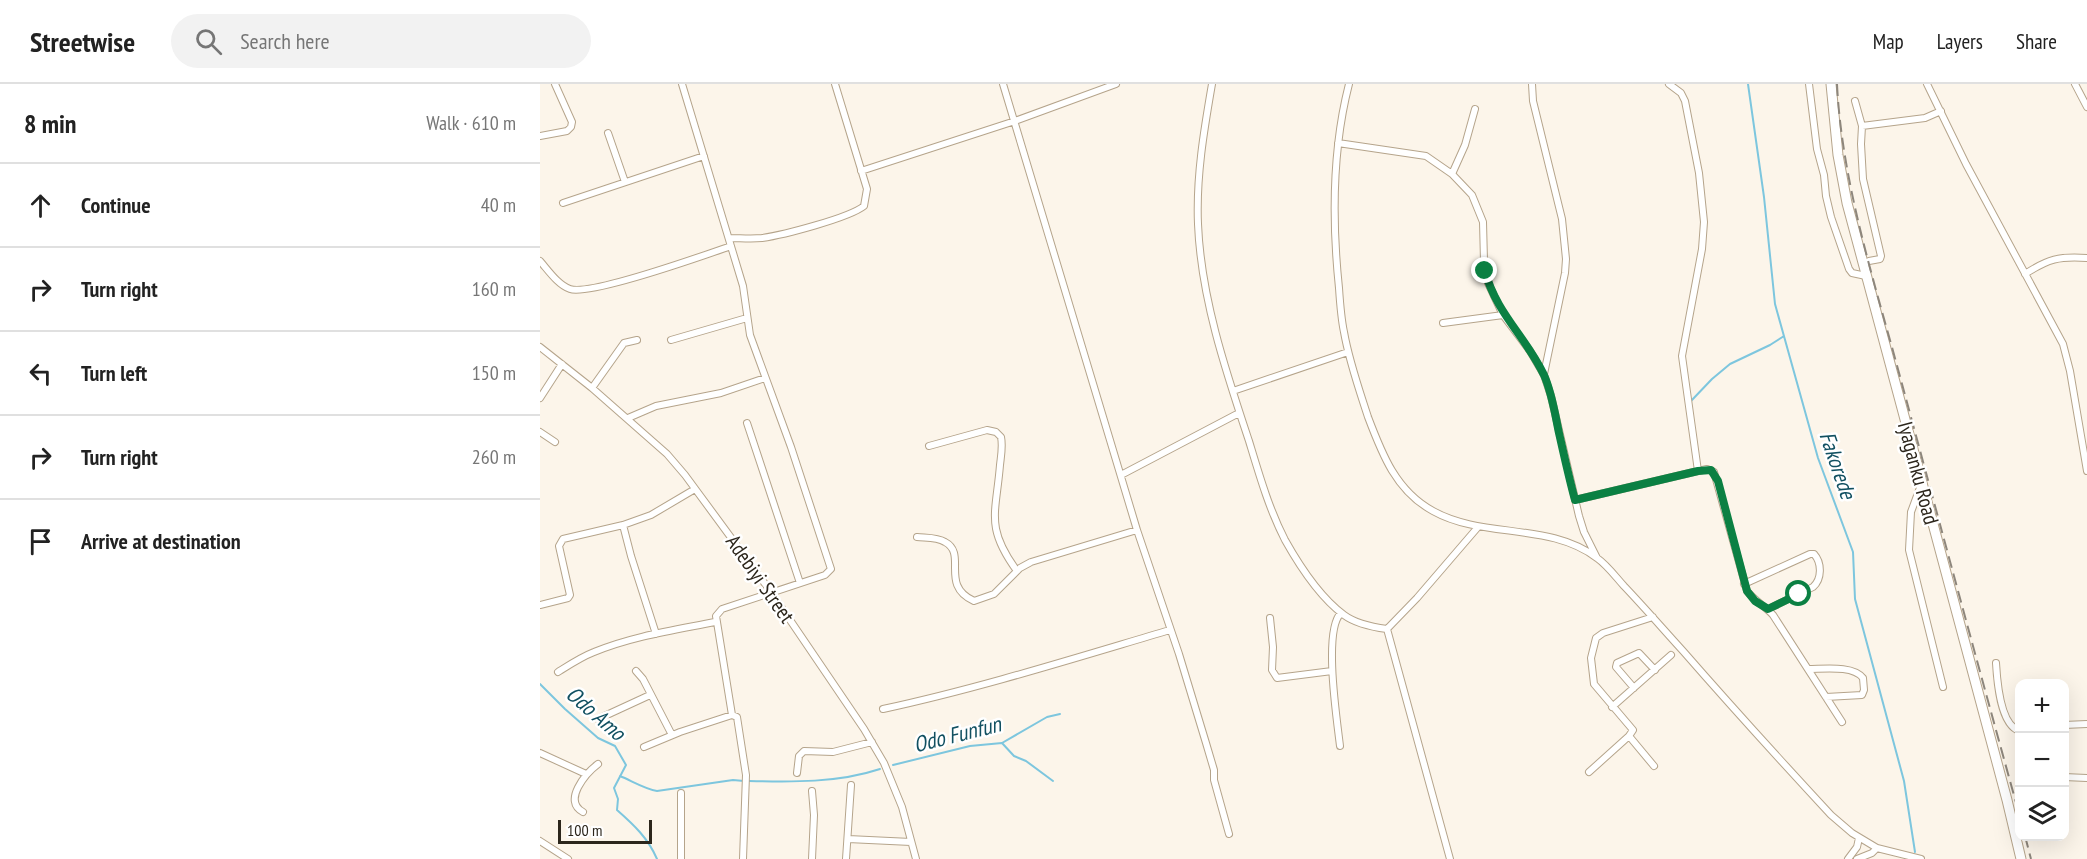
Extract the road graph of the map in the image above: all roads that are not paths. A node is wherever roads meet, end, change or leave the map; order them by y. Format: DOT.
graph roads {
  1 [pos="555,84"];
  2 [pos="682,84"];
  3 [pos="835,84"];
  4 [pos="1003,84"];
  5 [pos="1116,84"];
  6 [pos="1212,84"];
  7 [pos="1349,84"];
  8 [pos="1532,84"];
  9 [pos="1669,84"];
  10 [pos="1809,84"];
  11 [pos="1831,84"];
  12 [pos="1927,84"];
  13 [pos="2075,84"];
  14 [pos="1856,101"];
  15 [pos="2087,107"];
  16 [pos="1475,109"];
  17 [pos="1941,111"];
  18 [pos="1015,121"];
  19 [pos="1862,126"];
  20 [pos="608,133"];
  21 [pos="540,136"];
  22 [pos="1338,143"];
  23 [pos="704,156"];
  24 [pos="861,171"];
  25 [pos="1452,174"];
  26 [pos="626,182"];
  27 [pos="563,203"];
  28 [pos="729,237"];
  29 [pos="731,246"];
  30 [pos="2087,258"];
  31 [pos="540,261"];
  32 [pos="1863,266"];
  33 [pos="2025,274"];
  34 [pos="1866,276"];
  35 [pos="1503,315"];
  36 [pos="747,318"];
  37 [pos="1443,323"];
  38 [pos="637,340"];
  39 [pos="670,340"];
  40 [pos="540,346"];
  41 [pos="1348,352"];
  42 [pos="562,364"];
  43 [pos="1544,375"];
  44 [pos="765,378"];
  45 [pos="592,388"];
  46 [pos="1233,391"];
  47 [pos="540,398"];
  48 [pos="1239,413"];
  49 [pos="628,418"];
  50 [pos="747,423"];
  51 [pos="540,432"];
  52 [pos="555,442"];
  53 [pos="929,446"];
  54 [pos="1698,471"];
  55 [pos="2087,471"];
  56 [pos="1121,475"];
  57 [pos="1921,485"];
  58 [pos="695,489"];
  59 [pos="1575,500"];
  60 [pos="623,525"];
  61 [pos="1478,527"];
  62 [pos="1137,530"];
  63 [pos="917,537"];
  64 [pos="1597,558"];
  65 [pos="1017,571"];
  66 [pos="800,583"];
  67 [pos="1744,584"];
  68 [pos="771,592"];
  69 [pos="540,605"];
  70 [pos="1768,609"];
  71 [pos="1341,613"];
  72 [pos="1270,618"];
  73 [pos="1653,618"];
  74 [pos="716,622"];
  75 [pos="1387,629"];
  76 [pos="1170,630"];
  77 [pos="656,634"];
  78 [pos="1671,655"];
  79 [pos="1996,663"];
  80 [pos="1808,669"];
  81 [pos="1654,670"];
  82 [pos="636,671"];
  83 [pos="1332,671"];
  84 [pos="558,672"];
  85 [pos="1944,687"];
  86 [pos="1634,688"];
  87 [pos="650,695"];
  88 [pos="1826,697"];
  89 [pos="1612,707"];
  90 [pos="883,709"];
  91 [pos="732,715"];
  92 [pos="598,719"];
  93 [pos="1842,722"];
  94 [pos="2087,724"];
  95 [pos="2069,725"];
  96 [pos="2015,730"];
  97 [pos="672,735"];
  98 [pos="1629,736"];
  99 [pos="872,742"];
  100 [pos="1340,746"];
  101 [pos="644,747"];
  102 [pos="540,753"];
  103 [pos="598,764"];
  104 [pos="1654,766"];
  105 [pos="1589,772"];
  106 [pos="797,773"];
  107 [pos="586,774"];
  108 [pos="2069,777"];
  109 [pos="2087,778"];
  110 [pos="851,785"];
  111 [pos="812,791"];
  112 [pos="681,794"];
  113 [pos="583,812"];
  114 [pos="1230,834"];
  115 [pos="1859,838"];
  116 [pos="848,839"];
  117 [pos="540,841"];
  118 [pos="911,842"];
  119 [pos="1876,848"];
  120 [pos="568,859"];
  121 [pos="681,859"];
  122 [pos="743,859"];
  123 [pos="812,859"];
  124 [pos="846,859"];
  125 [pos="916,859"];
  126 [pos="1450,859"];
  127 [pos="1848,859"];
  128 [pos="1857,859"];
  129 [pos="1921,859"];
  130 [pos="2021,859"];
  1 -- 21 [label="street"];
  2 -- 23 [label="street"];
  3 -- 24 [label="street"];
  4 -- 18 [label="street"];
  5 -- 18 [label="street"];
  6 -- 46 [label="street"];
  7 -- 22 [label="street"];
  8 -- 43 [label="street"];
  9 -- 54 [label="street"];
  10 -- 34 [label="street"];
  11 -- 32 [label="highway, Iyaganku Road"];
  12 -- 17 [label="street"];
  13 -- 15 [label="street"];
  14 -- 19 [label="street"];
  16 -- 25 [label="street"];
  17 -- 19 [label="street"];
  17 -- 33 [label="street"];
  18 -- 24 [label="street"];
  18 -- 56 [label="street"];
  19 -- 32 [label="street"];
  20 -- 26 [label="street"];
  22 -- 25 [label="street"];
  22 -- 41 [label="street"];
  23 -- 26 [label="street"];
  23 -- 28 [label="street"];
  24 -- 28 [label="street"];
  25 -- 35 [label="street"];
  26 -- 27 [label="street"];
  28 -- 29 [label="street"];
  29 -- 31 [label="street"];
  29 -- 36 [label="street"];
  30 -- 33 [label="street"];
  32 -- 34 [label="highway, Iyaganku Road"];
  33 -- 55 [label="street"];
  34 -- 57 [label="highway, Iyaganku Road"];
  35 -- 37 [label="street"];
  35 -- 43 [label="street"];
  36 -- 39 [label="street"];
  36 -- 44 [label="street"];
  38 -- 45 [label="street"];
  40 -- 42 [label="street, Adebiyi Street"];
  41 -- 46 [label="street"];
  41 -- 61 [label="street"];
  42 -- 45 [label="street, Adebiyi Street"];
  42 -- 47 [label="street"];
  43 -- 59 [label="street"];
  44 -- 49 [label="street"];
  44 -- 66 [label="street"];
  45 -- 49 [label="street, Adebiyi Street"];
  46 -- 48 [label="street"];
  48 -- 56 [label="street"];
  48 -- 71 [label="street"];
  49 -- 58 [label="street, Adebiyi Street"];
  50 -- 66 [label="street"];
  51 -- 52 [label="street"];
  53 -- 65 [label="street"];
  54 -- 59 [label="street"];
  54 -- 67 [label="street"];
  56 -- 62 [label="street"];
  57 -- 85 [label="street"];
  57 -- 130 [label="highway, Iyaganku Road"];
  58 -- 60 [label="street"];
  58 -- 68 [label="street, Adebiyi Street"];
  59 -- 64 [label="street"];
  60 -- 69 [label="street"];
  60 -- 77 [label="street"];
  61 -- 64 [label="street"];
  61 -- 75 [label="street"];
  62 -- 65 [label="street"];
  62 -- 76 [label="street"];
  63 -- 65 [label="street"];
  64 -- 73 [label="street"];
  66 -- 68 [label="street"];
  67 -- 70 [label="street"];
  67 -- 70 [label="street"];
  68 -- 74 [label="street"];
  68 -- 99 [label="street, Adebiyi Street"];
  70 -- 80 [label="street"];
  71 -- 75 [label="street"];
  71 -- 83 [label="street"];
  72 -- 83 [label="street"];
  73 -- 89 [label="street"];
  73 -- 115 [label="street"];
  74 -- 77 [label="street"];
  74 -- 91 [label="street"];
  75 -- 126 [label="street"];
  76 -- 90 [label="street"];
  76 -- 114 [label="street"];
  77 -- 84 [label="street"];
  78 -- 81 [label="street"];
  79 -- 96 [label="street"];
  80 -- 88 [label="street"];
  80 -- 88 [label="street"];
  81 -- 86 [label="street"];
  81 -- 86 [label="street"];
  82 -- 87 [label="street"];
  83 -- 100 [label="street"];
  86 -- 89 [label="street"];
  87 -- 92 [label="street"];
  87 -- 97 [label="street"];
  88 -- 93 [label="street"];
  89 -- 98 [label="street"];
  91 -- 97 [label="street"];
  91 -- 122 [label="street"];
  94 -- 95 [label="street"];
  97 -- 101 [label="street"];
  98 -- 104 [label="street"];
  98 -- 105 [label="street"];
  99 -- 106 [label="street"];
  99 -- 118 [label="street, Adebiyi Street"];
  102 -- 107 [label="street"];
  103 -- 107 [label="street"];
  107 -- 113 [label="street"];
  108 -- 109 [label="street"];
  110 -- 116 [label="street"];
  111 -- 123 [label="street"];
  112 -- 121 [label="street"];
  115 -- 119 [label="street"];
  115 -- 127 [label="street"];
  116 -- 118 [label="street"];
  116 -- 124 [label="street"];
  117 -- 120 [label="street"];
  118 -- 125 [label="street, Adebiyi Street"];
  119 -- 128 [label="street"];
  119 -- 129 [label="street"];
}
